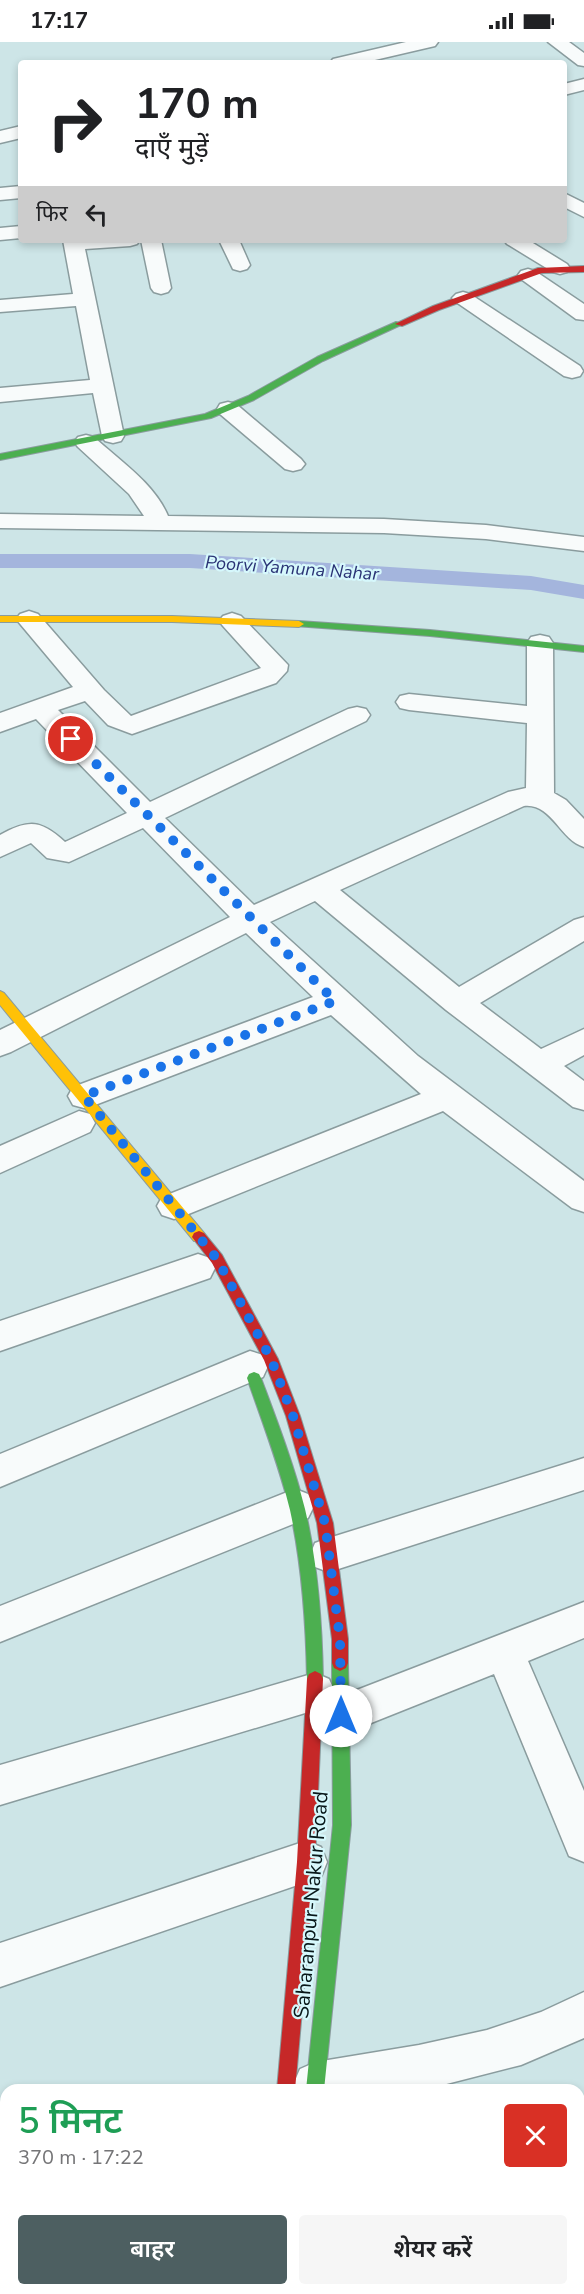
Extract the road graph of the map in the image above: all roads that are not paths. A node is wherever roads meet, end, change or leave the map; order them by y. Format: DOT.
graph roads {
  1 [pos="404,42"];
  2 [pos="429,42"];
  3 [pos="557,42"];
  4 [pos="329,60"];
  5 [pos="352,60"];
  6 [pos="584,61"];
  7 [pos="584,84"];
  8 [pos="567,89"];
  9 [pos="18,133"];
  10 [pos="0,137"];
  11 [pos="18,142"];
  12 [pos="0,145"];
  13 [pos="18,192"];
  14 [pos="0,194"];
  15 [pos="567,201"];
  16 [pos="584,211"];
  17 [pos="18,232"];
  18 [pos="0,234"];
  19 [pos="73,243"];
  20 [pos="152,243"];
  21 [pos="231,243"];
  22 [pos="521,243"];
  23 [pos="240,265"];
  24 [pos="577,269"];
  25 [pos="528,274"];
  26 [pos="161,288"];
  27 [pos="462,298"];
  28 [pos="86,299"];
  29 [pos="0,306"];
  30 [pos="584,314"];
  31 [pos="572,371"];
  32 [pos="103,385"];
  33 [pos="0,394"];
  34 [pos="228,409"];
  35 [pos="113,436"];
  36 [pos="86,441"];
  37 [pos="0,457"];
  38 [pos="293,464"];
  39 [pos="0,521"];
  40 [pos="159,522"];
  41 [pos="584,544"];
  42 [pos="0,619"];
  43 [pos="29,619"];
  44 [pos="232,621"];
  45 [pos="540,643"];
  46 [pos="584,649"];
  47 [pos="94,695"];
  48 [pos="409,702"];
  49 [pos="40,708"];
  50 [pos="357,715"];
  51 [pos="540,716"];
  52 [pos="0,723"];
  53 [pos="540,796"];
  54 [pos="148,816"];
  55 [pos="584,837"];
  56 [pos="0,847"];
  57 [pos="317,887"];
  58 [pos="250,919"];
  59 [pos="584,927"];
  60 [pos="0,996"];
  61 [pos="335,1001"];
  62 [pos="457,1002"];
  63 [pos="11,1037"];
  64 [pos="584,1041"];
  65 [pos="540,1064"];
  66 [pos="448,1096"];
  67 [pos="584,1098"];
  68 [pos="81,1116"];
  69 [pos="0,1160"];
  70 [pos="584,1199"];
  71 [pos="174,1206"];
  72 [pos="197,1268"];
  73 [pos="0,1336"];
  74 [pos="247,1361"];
  75 [pos="0,1471"];
  76 [pos="584,1474"];
  77 [pos="295,1506"];
  78 [pos="329,1555"];
  79 [pos="584,1620"];
  80 [pos="0,1624"];
  81 [pos="504,1651"];
  82 [pos="328,1704"];
  83 [pos="0,1785"];
  84 [pos="584,1841"];
  85 [pos="306,1862"];
  86 [pos="0,1965"];
  87 [pos="584,2014"];
  88 [pos="306,2084"];
  89 [pos="307,2084"];
  90 [pos="328,2084"];
  1 -- 4 [label="street"];
  2 -- 5 [label="street"];
  3 -- 6 [label="street"];
  7 -- 8 [label="street"];
  9 -- 10 [label="street"];
  11 -- 12 [label="street"];
  13 -- 14 [label="street"];
  15 -- 16 [label="street"];
  17 -- 18 [label="street"];
  19 -- 28 [label="street"];
  20 -- 26 [label="street"];
  21 -- 23 [label="street"];
  22 -- 24 [label="street"];
  24 -- 25 [label="main road"];
  25 -- 27 [label="main road"];
  25 -- 30 [label="street"];
  27 -- 31 [label="street"];
  27 -- 34 [label="main road"];
  28 -- 29 [label="street"];
  28 -- 32 [label="street"];
  32 -- 33 [label="street"];
  32 -- 35 [label="street"];
  34 -- 35 [label="main road"];
  34 -- 38 [label="street"];
  35 -- 36 [label="main road"];
  36 -- 37 [label="main road"];
  36 -- 40 [label="street"];
  39 -- 40 [label="street"];
  40 -- 41 [label="street"];
  42 -- 43 [label="main road"];
  43 -- 44 [label="main road"];
  43 -- 47 [label="street"];
  44 -- 45 [label="main road"];
  44 -- 47 [label="street"];
  45 -- 46 [label="main road"];
  45 -- 51 [label="street"];
  47 -- 49 [label="street"];
  48 -- 51 [label="street"];
  49 -- 52 [label="street"];
  49 -- 54 [label="street"];
  50 -- 54 [label="street"];
  51 -- 53 [label="street"];
  53 -- 55 [label="street"];
  53 -- 57 [label="street"];
  54 -- 56 [label="street"];
  54 -- 58 [label="street"];
  57 -- 58 [label="street"];
  57 -- 62 [label="street"];
  58 -- 61 [label="street"];
  58 -- 63 [label="street"];
  59 -- 62 [label="street"];
  60 -- 63 [label="main road, Saharanpur-Nakur Road"];
  61 -- 66 [label="street"];
  61 -- 68 [label="street"];
  62 -- 65 [label="street"];
  63 -- 68 [label="main road, Saharanpur-Nakur Road"];
  64 -- 65 [label="street"];
  65 -- 67 [label="street"];
  66 -- 70 [label="street"];
  66 -- 71 [label="street"];
  68 -- 69 [label="street"];
  68 -- 71 [label="main road, Saharanpur-Nakur Road"];
  71 -- 78 [label="main road, Saharanpur-Nakur Road"];
  72 -- 73 [label="street"];
  74 -- 75 [label="street"];
  74 -- 77 [label="main road, Saharanpur-Nakur Road"];
  76 -- 78 [label="street"];
  77 -- 80 [label="street"];
  77 -- 82 [label="main road, Saharanpur-Nakur Road"];
  78 -- 82 [label="main road, Saharanpur-Nakur Road"];
  79 -- 81 [label="street"];
  81 -- 82 [label="street"];
  81 -- 84 [label="street"];
  82 -- 83 [label="street"];
  82 -- 85 [label="main road, Saharanpur-Nakur Road"];
  82 -- 89 [label="main road, Saharanpur-Nakur Road"];
  85 -- 86 [label="street"];
  85 -- 88 [label="main road, Saharanpur-Nakur Road"];
  87 -- 90 [label="street"];
}
